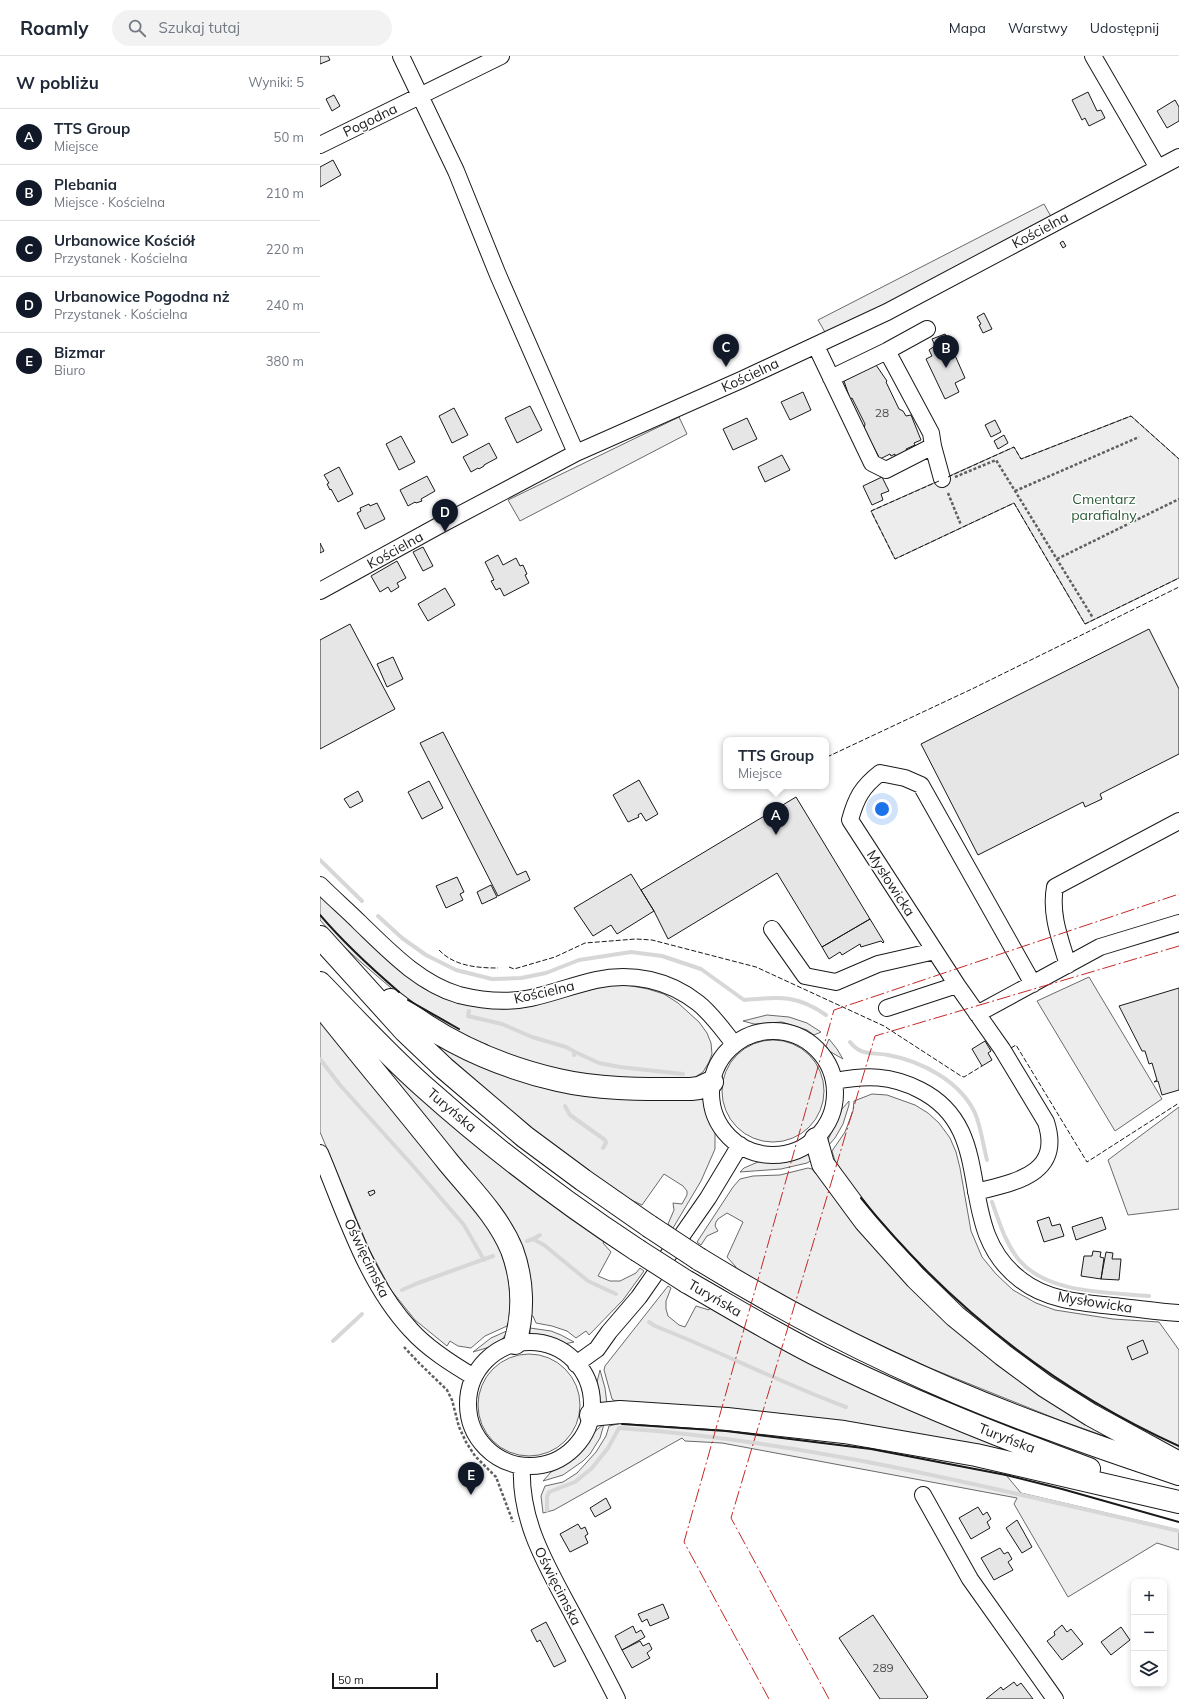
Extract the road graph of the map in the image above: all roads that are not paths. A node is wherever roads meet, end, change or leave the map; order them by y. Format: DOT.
graph roads {
  1 [pos="401,56"];
  2 [pos="501,56"];
  3 [pos="1093,56"];
  4 [pos="420,96"];
  5 [pos="320,145"];
  6 [pos="1179,156"];
  7 [pos="1158,168"];
  8 [pos="927,329"];
  9 [pos="816,346"];
  10 [pos="887,351"];
  11 [pos="831,378"];
  12 [pos="933,446"];
  13 [pos="576,453"];
  14 [pos="943,481"];
  15 [pos="320,591"];
  16 [pos="1179,821"];
  17 [pos="320,886"];
  18 [pos="1179,923"];
  19 [pos="772,929"];
  20 [pos="320,937"];
  21 [pos="935,951"];
  22 [pos="335,953"];
  23 [pos="1068,965"];
  24 [pos="320,983"];
  25 [pos="1033,984"];
  26 [pos="957,985"];
  27 [pos="320,1004"];
  28 [pos="887,1008"];
  29 [pos="977,1014"];
  30 [pos="734,1044"];
  31 [pos="835,1081"];
  32 [pos="712,1082"];
  33 [pos="816,1139"];
  34 [pos="740,1145"];
  35 [pos="320,1153"];
  36 [pos="976,1192"];
  37 [pos="1179,1313"];
  38 [pos="515,1343"];
  39 [pos="576,1364"];
  40 [pos="474,1377"];
  41 [pos="592,1415"];
  42 [pos="1179,1463"];
  43 [pos="522,1466"];
  44 [pos="1179,1474"];
  45 [pos="923,1496"];
  46 [pos="1179,1501"];
  47 [pos="617,1699"];
  48 [pos="1055,1699"];
  1 -- 4 [label="street"];
  2 -- 4 [label="street, Pogodna"];
  3 -- 7 [label="street"];
  4 -- 5 [label="street, Pogodna"];
  4 -- 13 [label="street"];
  6 -- 7 [label="street, Kościelna"];
  7 -- 9 [label="street, Kościelna"];
  8 -- 10 [label="street"];
  9 -- 11 [label="street"];
  9 -- 13 [label="street, Kościelna"];
  10 -- 11 [label="street"];
  10 -- 12 [label="street"];
  11 -- 12 [label="street"];
  12 -- 14 [label="street"];
  13 -- 15 [label="street, Kościelna"];
  16 -- 23 [label="street"];
  17 -- 30 [label="street, Kościelna"];
  18 -- 23 [label="street"];
  19 -- 21 [label="street"];
  20 -- 22 [label="highway"];
  21 -- 25 [label="street, Mysłowicka"];
  21 -- 26 [label="street, Mysłowicka"];
  22 -- 32 [label="highway"];
  22 -- 44 [label="highway, Turyńska, bridge"];
  23 -- 25 [label="street"];
  24 -- 46 [label="highway, Turyńska, bridge"];
  25 -- 29 [label="street"];
  26 -- 28 [label="street"];
  26 -- 29 [label="street, Mysłowicka"];
  27 -- 38 [label="highway"];
  29 -- 36 [label="street, Mysłowicka"];
  30 -- 31 [label="street"];
  30 -- 32 [label="street"];
  31 -- 33 [label="street"];
  31 -- 36 [label="street, Mysłowicka"];
  32 -- 34 [label="street"];
  33 -- 34 [label="street"];
  33 -- 42 [label="highway"];
  34 -- 39 [label="street"];
  35 -- 40 [label="street, Oświęcimska"];
  36 -- 37 [label="street, Mysłowicka"];
  38 -- 39 [label="street"];
  38 -- 40 [label="street"];
  39 -- 41 [label="street"];
  40 -- 43 [label="street"];
  41 -- 43 [label="street"];
  41 -- 46 [label="highway"];
  43 -- 47 [label="street, Oświęcimska"];
  45 -- 48 [label="street"];
}
